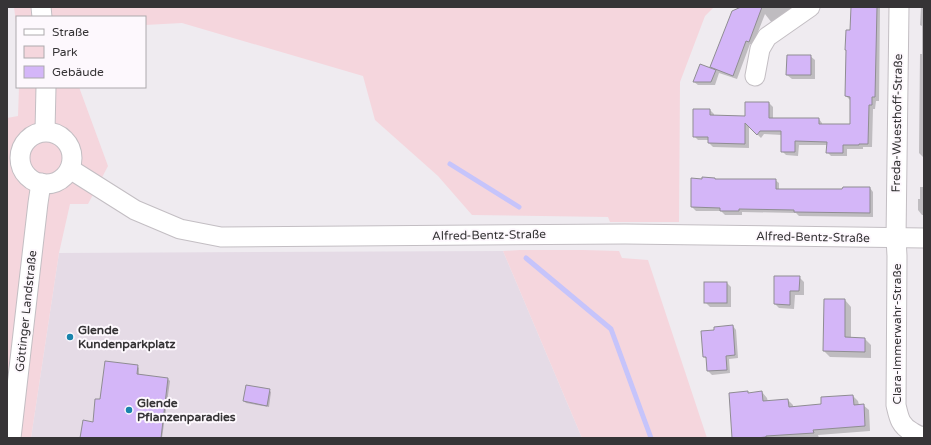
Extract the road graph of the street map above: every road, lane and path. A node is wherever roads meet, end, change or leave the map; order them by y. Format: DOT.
graph roads {
  1 [pos="810,7"];
  2 [pos="899,7"];
  3 [pos="754,76"];
  4 [pos="46,88"];
  5 [pos="45,131"];
  6 [pos="70,169"];
  7 [pos="41,183"];
  8 [pos="896,238"];
  9 [pos="924,238"];
  10 [pos="901,433"];
  11 [pos="924,437"];
  12 [pos="11,438"];
  1 -- 3 [label="street"];
  2 -- 8 [label="street, Freda-Wuesthoff-Straße"];
  4 -- 5 [label="street"];
  5 -- 6 [label="street"];
  5 -- 7 [label="street"];
  6 -- 7 [label="street"];
  6 -- 8 [label="street, Alfred-Bentz-Straße"];
  7 -- 12 [label="street, Göttinger Landstraße"];
  8 -- 9 [label="street, Alfred-Bentz-Straße"];
  8 -- 10 [label="street, Clara-Immerwahr-Straße"];
  10 -- 11 [label="street"];
}
